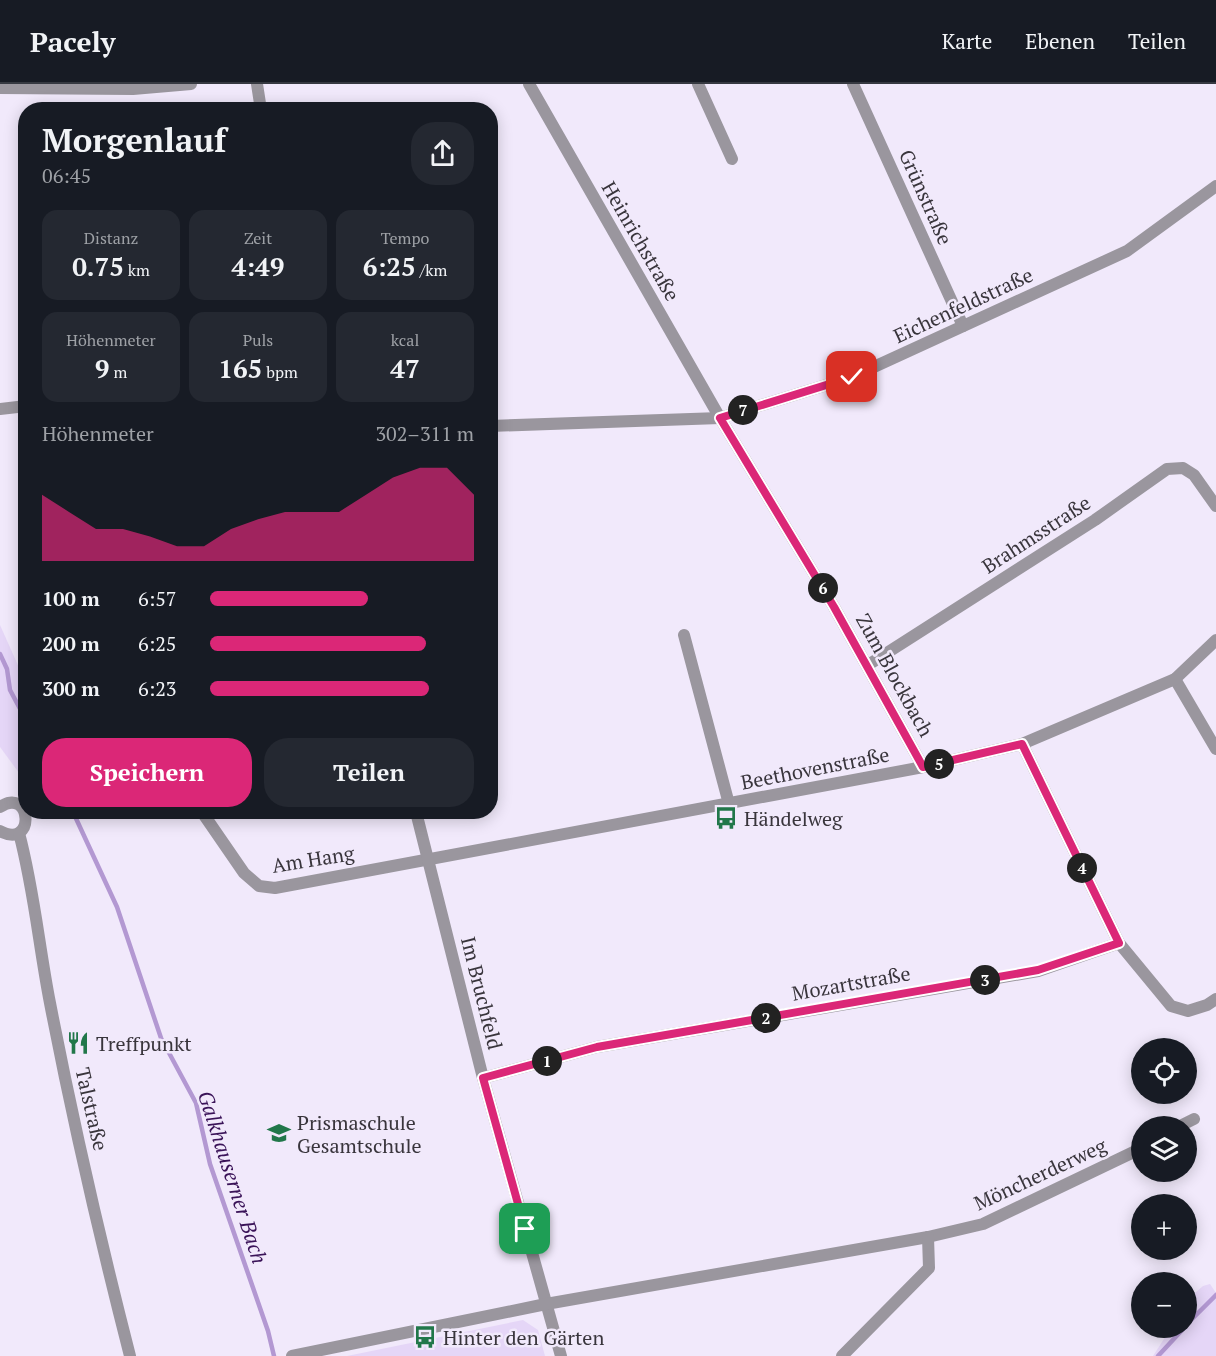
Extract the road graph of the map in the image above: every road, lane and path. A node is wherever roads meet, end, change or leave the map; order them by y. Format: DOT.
graph roads {
  1 [pos="191,84"];
  2 [pos="257,84"];
  3 [pos="529,84"];
  4 [pos="698,84"];
  5 [pos="853,84"];
  6 [pos="0,88"];
  7 [pos="260,102"];
  8 [pos="732,159"];
  9 [pos="1216,186"];
  10 [pos="963,326"];
  11 [pos="18,407"];
  12 [pos="0,409"];
  13 [pos="720,418"];
  14 [pos="498,426"];
  15 [pos="1216,506"];
  16 [pos="684,635"];
  17 [pos="1216,640"];
  18 [pos="868,665"];
  19 [pos="1175,679"];
  20 [pos="1022,744"];
  21 [pos="1216,749"];
  22 [pos="923,767"];
  23 [pos="729,804"];
  24 [pos="18,805"];
  25 [pos="0,807"];
  26 [pos="26,819"];
  27 [pos="207,819"];
  28 [pos="418,819"];
  29 [pos="0,831"];
  30 [pos="19,833"];
  31 [pos="429,859"];
  32 [pos="1119,943"];
  33 [pos="1216,999"];
  34 [pos="483,1078"];
  35 [pos="1131,1153"];
  36 [pos="928,1237"];
  37 [pos="546,1304"];
  38 [pos="130,1356"];
  39 [pos="292,1356"];
  40 [pos="561,1356"];
  41 [pos="842,1356"];
  1 -- 6 [label="street"];
  2 -- 7 [label="street"];
  3 -- 13 [label="street, Heinrichstraße"];
  4 -- 8 [label="street"];
  5 -- 10 [label="street, Grünstraße"];
  9 -- 10 [label="street, Eichenfeldstraße"];
  10 -- 13 [label="street, Eichenfeldstraße"];
  11 -- 12 [label="street"];
  13 -- 14 [label="street, Eichenfeldstraße"];
  13 -- 18 [label="street, Zum Blockbach"];
  15 -- 18 [label="street, Brahmsstraße"];
  16 -- 23 [label="street"];
  17 -- 19 [label="street, Beethovenstraße"];
  18 -- 22 [label="street, Zum Blockbach"];
  19 -- 20 [label="street, Beethovenstraße"];
  19 -- 21 [label="street"];
  20 -- 22 [label="street, Beethovenstraße"];
  20 -- 32 [label="street"];
  22 -- 23 [label="street, Beethovenstraße"];
  23 -- 31 [label="street, Beethovenstraße"];
  24 -- 25 [label="street"];
  26 -- 30 [label="street"];
  27 -- 31 [label="street, Am Hang"];
  28 -- 31 [label="street, Im Bruchfeld"];
  29 -- 30 [label="street"];
  30 -- 38 [label="street, Talstraße"];
  31 -- 34 [label="street, Im Bruchfeld"];
  32 -- 33 [label="street"];
  32 -- 34 [label="street, Mozartstraße"];
  34 -- 37 [label="street, Im Bruchfeld"];
  35 -- 36 [label="street, Möncherderweg"];
  36 -- 37 [label="street"];
  36 -- 41 [label="street"];
  37 -- 39 [label="street"];
  37 -- 40 [label="street, Im Bruchfeld"];
}
